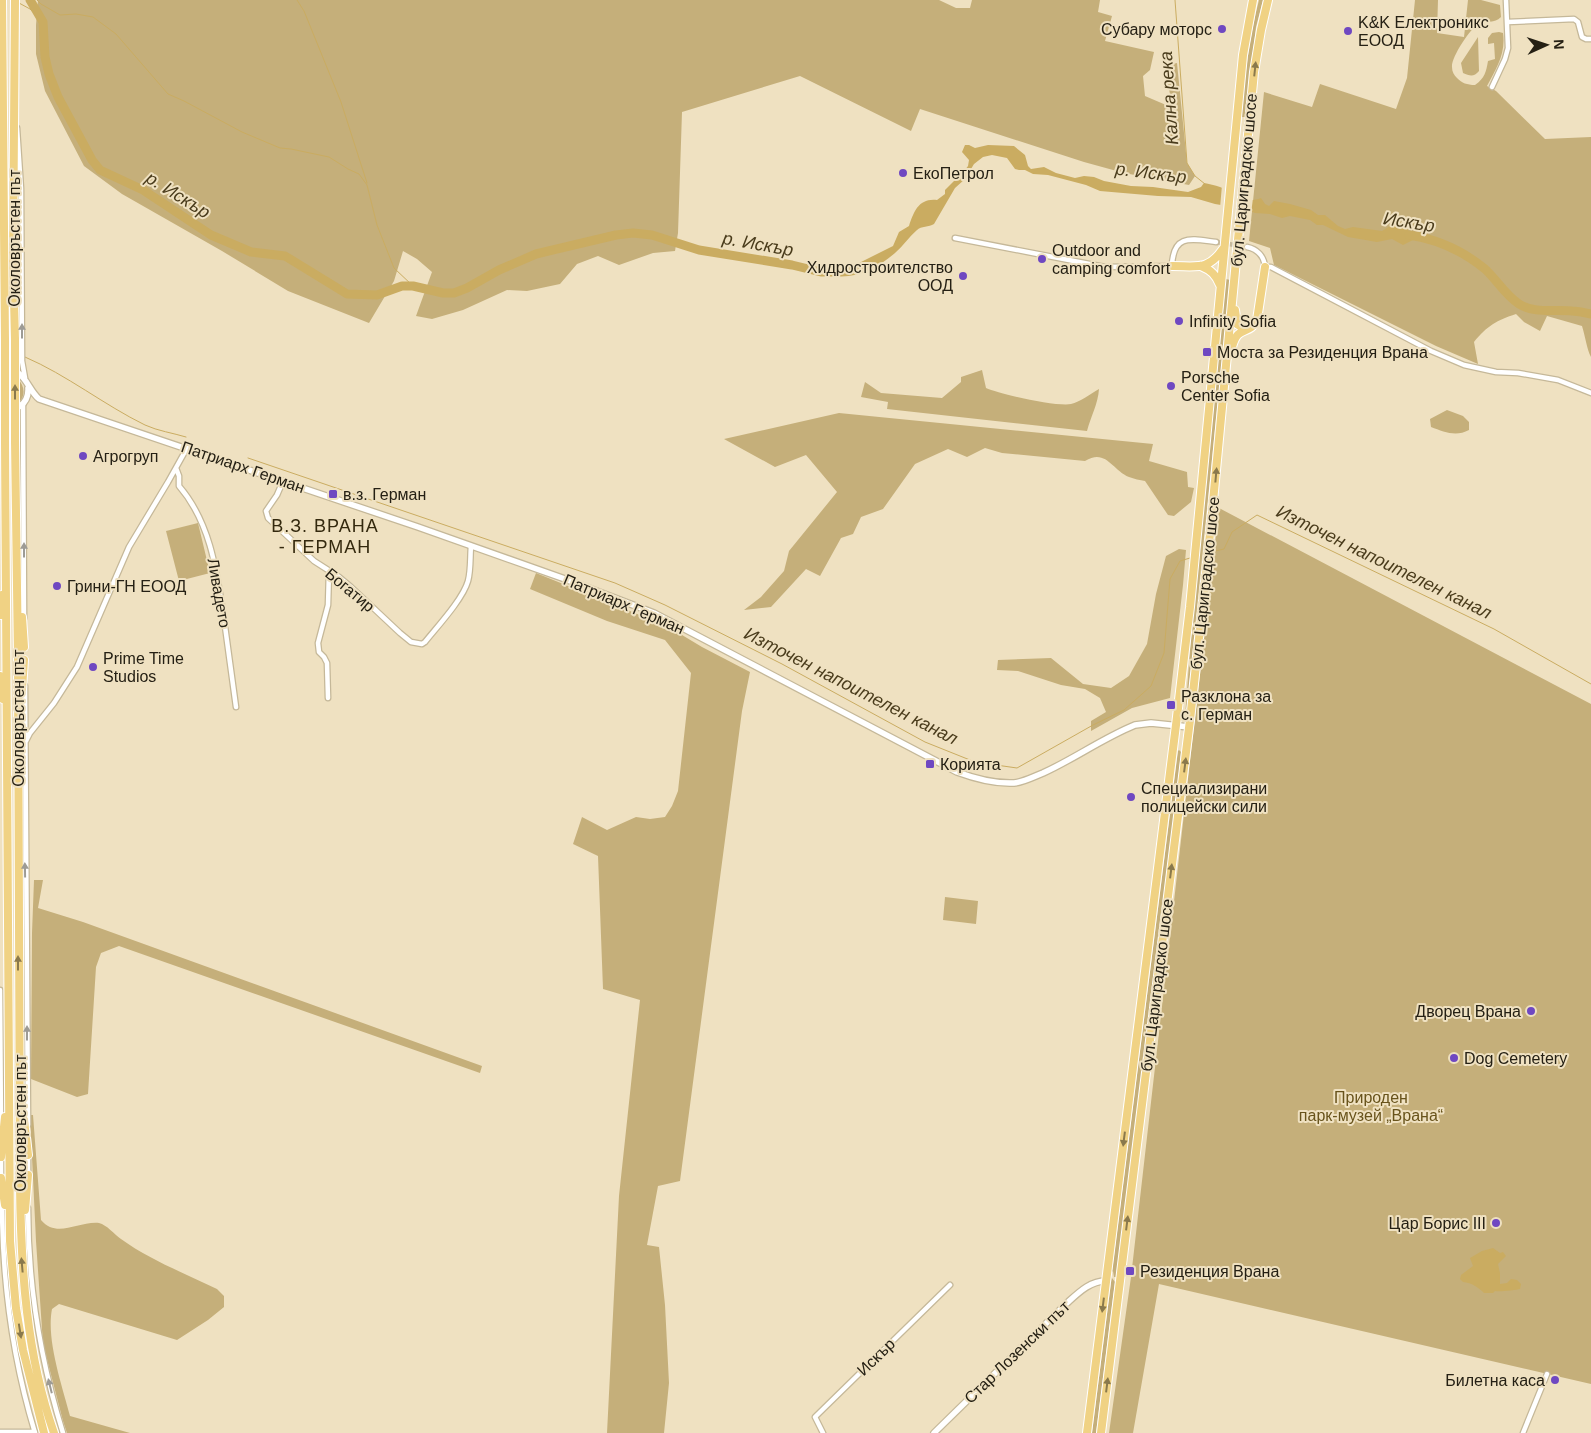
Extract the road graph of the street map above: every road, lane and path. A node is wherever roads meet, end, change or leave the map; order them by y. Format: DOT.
graph roads {
  1 [pos="2,0"];
  2 [pos="15,0"];
  3 [pos="1254,0"];
  4 [pos="1268,0"];
  5 [pos="1506,0"];
  6 [pos="2,16"];
  7 [pos="1508,22"];
  8 [pos="1591,39"];
  9 [pos="0,43"];
  10 [pos="15,49"];
  11 [pos="1492,86"];
  12 [pos="955,238"];
  13 [pos="1216,242"];
  14 [pos="1224,247"];
  15 [pos="1247,247"];
  16 [pos="1172,266"];
  17 [pos="1201,266"];
  18 [pos="1265,267"];
  19 [pos="1220,288"];
  20 [pos="1233,293"];
  21 [pos="1244,330"];
  22 [pos="0,374"];
  23 [pos="1226,374"];
  24 [pos="25,379"];
  25 [pos="28,387"];
  26 [pos="1591,392"];
  27 [pos="39,399"];
  28 [pos="24,403"];
  29 [pos="0,408"];
  30 [pos="187,448"];
  31 [pos="176,468"];
  32 [pos="283,481"];
  33 [pos="168,482"];
  34 [pos="179,486"];
  35 [pos="471,546"];
  36 [pos="16,548"];
  37 [pos="6,551"];
  38 [pos="329,571"];
  39 [pos="0,615"];
  40 [pos="24,647"];
  41 [pos="24,660"];
  42 [pos="0,676"];
  43 [pos="328,698"];
  44 [pos="236,707"];
  45 [pos="25,723"];
  46 [pos="38,723"];
  47 [pos="1176,725"];
  48 [pos="1189,727"];
  49 [pos="7,736"];
  50 [pos="25,743"];
  51 [pos="18,756"];
  52 [pos="0,990"];
  53 [pos="9,1073"];
  54 [pos="19,1080"];
  55 [pos="28,1156"];
  56 [pos="1,1157"];
  57 [pos="28,1175"];
  58 [pos="1,1178"];
  59 [pos="21,1244"];
  60 [pos="11,1248"];
  61 [pos="1107,1281"];
  62 [pos="950,1285"];
  63 [pos="1547,1374"];
  64 [pos="0,1432"];
  65 [pos="35,1433"];
  66 [pos="44,1433"];
  67 [pos="54,1433"];
  68 [pos="63,1433"];
  69 [pos="824,1433"];
  70 [pos="934,1433"];
  71 [pos="1087,1433"];
  72 [pos="1101,1433"];
  73 [pos="1523,1433"];
  1 -- 6 [label="highway, Околовръстен път"];
  2 -- 10 [label="highway, Околовръстен път"];
  3 -- 14 [label="highway, бул. Цариградско шосе"];
  20 -- 4 [label="highway, бул. Цариградско шосе, one-way"];
  5 -- 7 [label="street"];
  6 -- 9 [label="street"];
  6 -- 37 [label="highway, Околовръстен път, bridge"];
  7 -- 8 [label="street"];
  7 -- 11 [label="street"];
  24 -- 10 [label="street, one-way"];
  36 -- 10 [label="highway, Околовръстен път, one-way, bridge"];
  12 -- 16 [label="street"];
  13 -- 16 [label="street"];
  14 -- 17 [label="highway"];
  14 -- 19 [label="highway, бул. Цариградско шосе"];
  15 -- 18 [label="street"];
  16 -- 17 [label="highway"];
  17 -- 19 [label="highway"];
  18 -- 21 [label="highway"];
  18 -- 26 [label="street"];
  19 -- 47 [label="highway, бул. Цариградско шосе"];
  20 -- 21 [label="highway"];
  20 -- 23 [label="highway, бул. Цариградско шосе"];
  21 -- 23 [label="highway"];
  22 -- 24 [label="street"];
  48 -- 23 [label="highway, бул. Цариградско шосе, one-way"];
  24 -- 25 [label="street"];
  25 -- 27 [label="street"];
  25 -- 28 [label="street"];
  27 -- 28 [label="street"];
  27 -- 30 [label="street, Патриарх Герман"];
  28 -- 29 [label="street"];
  40 -- 28 [label="street, one-way"];
  30 -- 31 [label="street"];
  30 -- 32 [label="street, Патриарх Герман"];
  31 -- 33 [label="street"];
  31 -- 34 [label="street, Ливадето"];
  32 -- 35 [label="street, Патриарх Герман"];
  32 -- 38 [label="street, Богатир"];
  33 -- 34 [label="street"];
  33 -- 46 [label="street"];
  34 -- 44 [label="street, Ливадето"];
  35 -- 38 [label="street, Богатир"];
  35 -- 47 [label="street, Патриарх Герман"];
  36 -- 40 [label="highway"];
  36 -- 51 [label="highway, Околовръстен път"];
  37 -- 39 [label="highway"];
  37 -- 49 [label="highway, Околовръстен път"];
  38 -- 43 [label="street"];
  40 -- 41 [label="street"];
  41 -- 45 [label="street"];
  41 -- 51 [label="highway"];
  42 -- 49 [label="highway"];
  45 -- 46 [label="street"];
  45 -- 50 [label="street"];
  46 -- 50 [label="street"];
  47 -- 48 [label="street, Патриарх Герман"];
  47 -- 61 [label="highway, бул. Цариградско шосе, one-way"];
  72 -- 48 [label="highway, бул. Цариградско шосе, one-way"];
  49 -- 53 [label="highway, Околовръстен път"];
  55 -- 50 [label="street, one-way"];
  54 -- 51 [label="highway, Околовръстен път, one-way"];
  52 -- 56 [label="street"];
  53 -- 56 [label="highway"];
  53 -- 60 [label="highway, Околовръстен път"];
  54 -- 55 [label="highway"];
  54 -- 59 [label="highway, Околовръстен път"];
  55 -- 57 [label="street"];
  56 -- 58 [label="street"];
  57 -- 59 [label="highway"];
  68 -- 57 [label="street, one-way"];
  58 -- 60 [label="highway"];
  58 -- 65 [label="street"];
  67 -- 59 [label="highway, Околовръстен път, one-way"];
  60 -- 66 [label="highway, Околовръстен път, one-way"];
  61 -- 70 [label="street, Стар Лозенски път"];
  61 -- 71 [label="highway, бул. Цариградско шосе, one-way"];
  62 -- 69 [label="street, Искър"];
  63 -- 73 [label="street"];
  64 -- 65 [label="street"];
}
